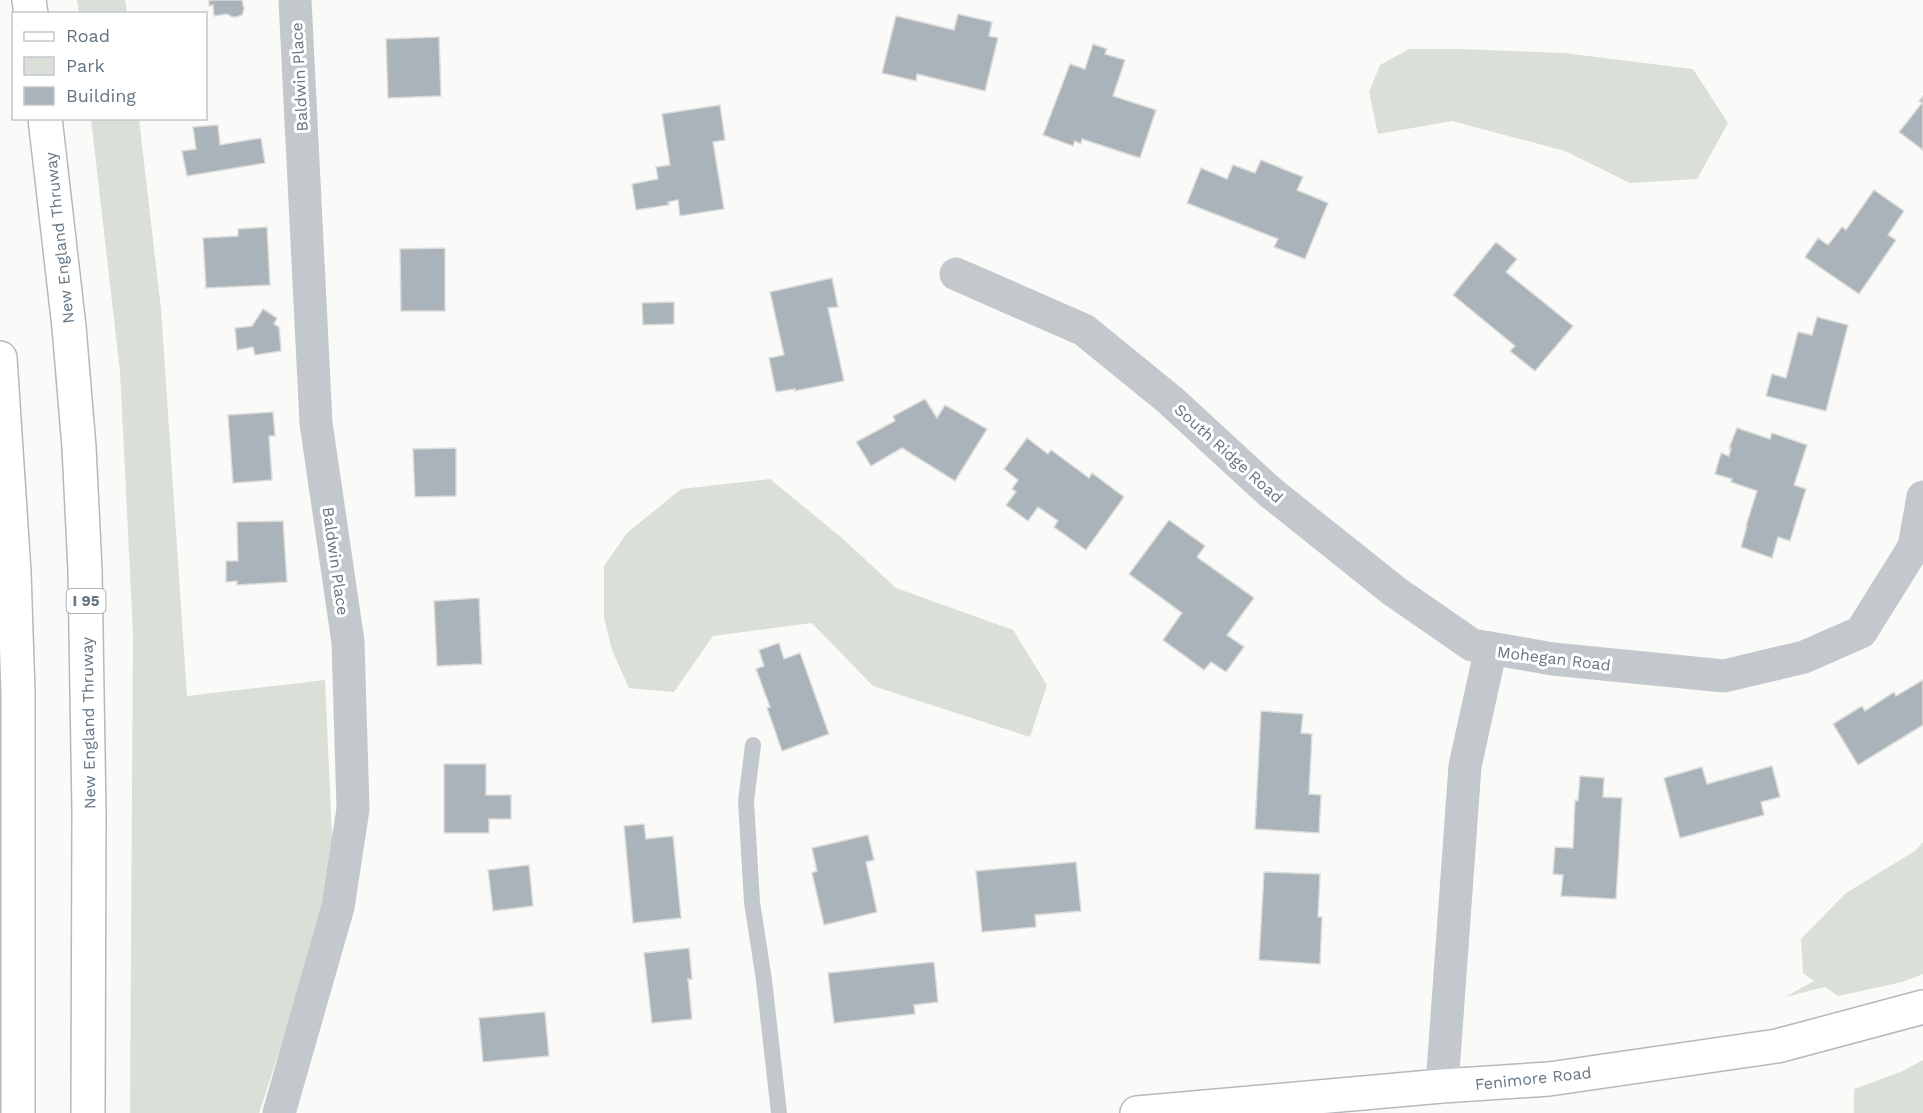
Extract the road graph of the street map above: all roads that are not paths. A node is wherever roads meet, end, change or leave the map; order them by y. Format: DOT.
graph roads {
  1 [pos="295,0"];
  2 [pos="45,120"];
  3 [pos="956,274"];
  4 [pos="0,358"];
  5 [pos="1923,497"];
  6 [pos="1491,648"];
  7 [pos="753,745"];
  8 [pos="1923,1006"];
  9 [pos="1442,1086"];
  10 [pos="88,1100"];
  11 [pos="18,1104"];
  12 [pos="1321,1105"];
  13 [pos="279,1113"];
  14 [pos="778,1113"];
  15 [pos="1137,1113"];
  1 -- 13 [label="street, Baldwin Place"];
  2 -- 10 [label="main road, New England Thruway / I 95"];
  3 -- 6 [label="street, South Ridge Road"];
  4 -- 11 [label="main road"];
  5 -- 6 [label="street, Mohegan Road"];
  6 -- 9 [label="street, Mohegan Road"];
  7 -- 14 [label="lane"];
  8 -- 9 [label="main road, Fenimore Road"];
  9 -- 12 [label="main road, Fenimore Road"];
  12 -- 15 [label="main road, Fenimore Road"];
}
